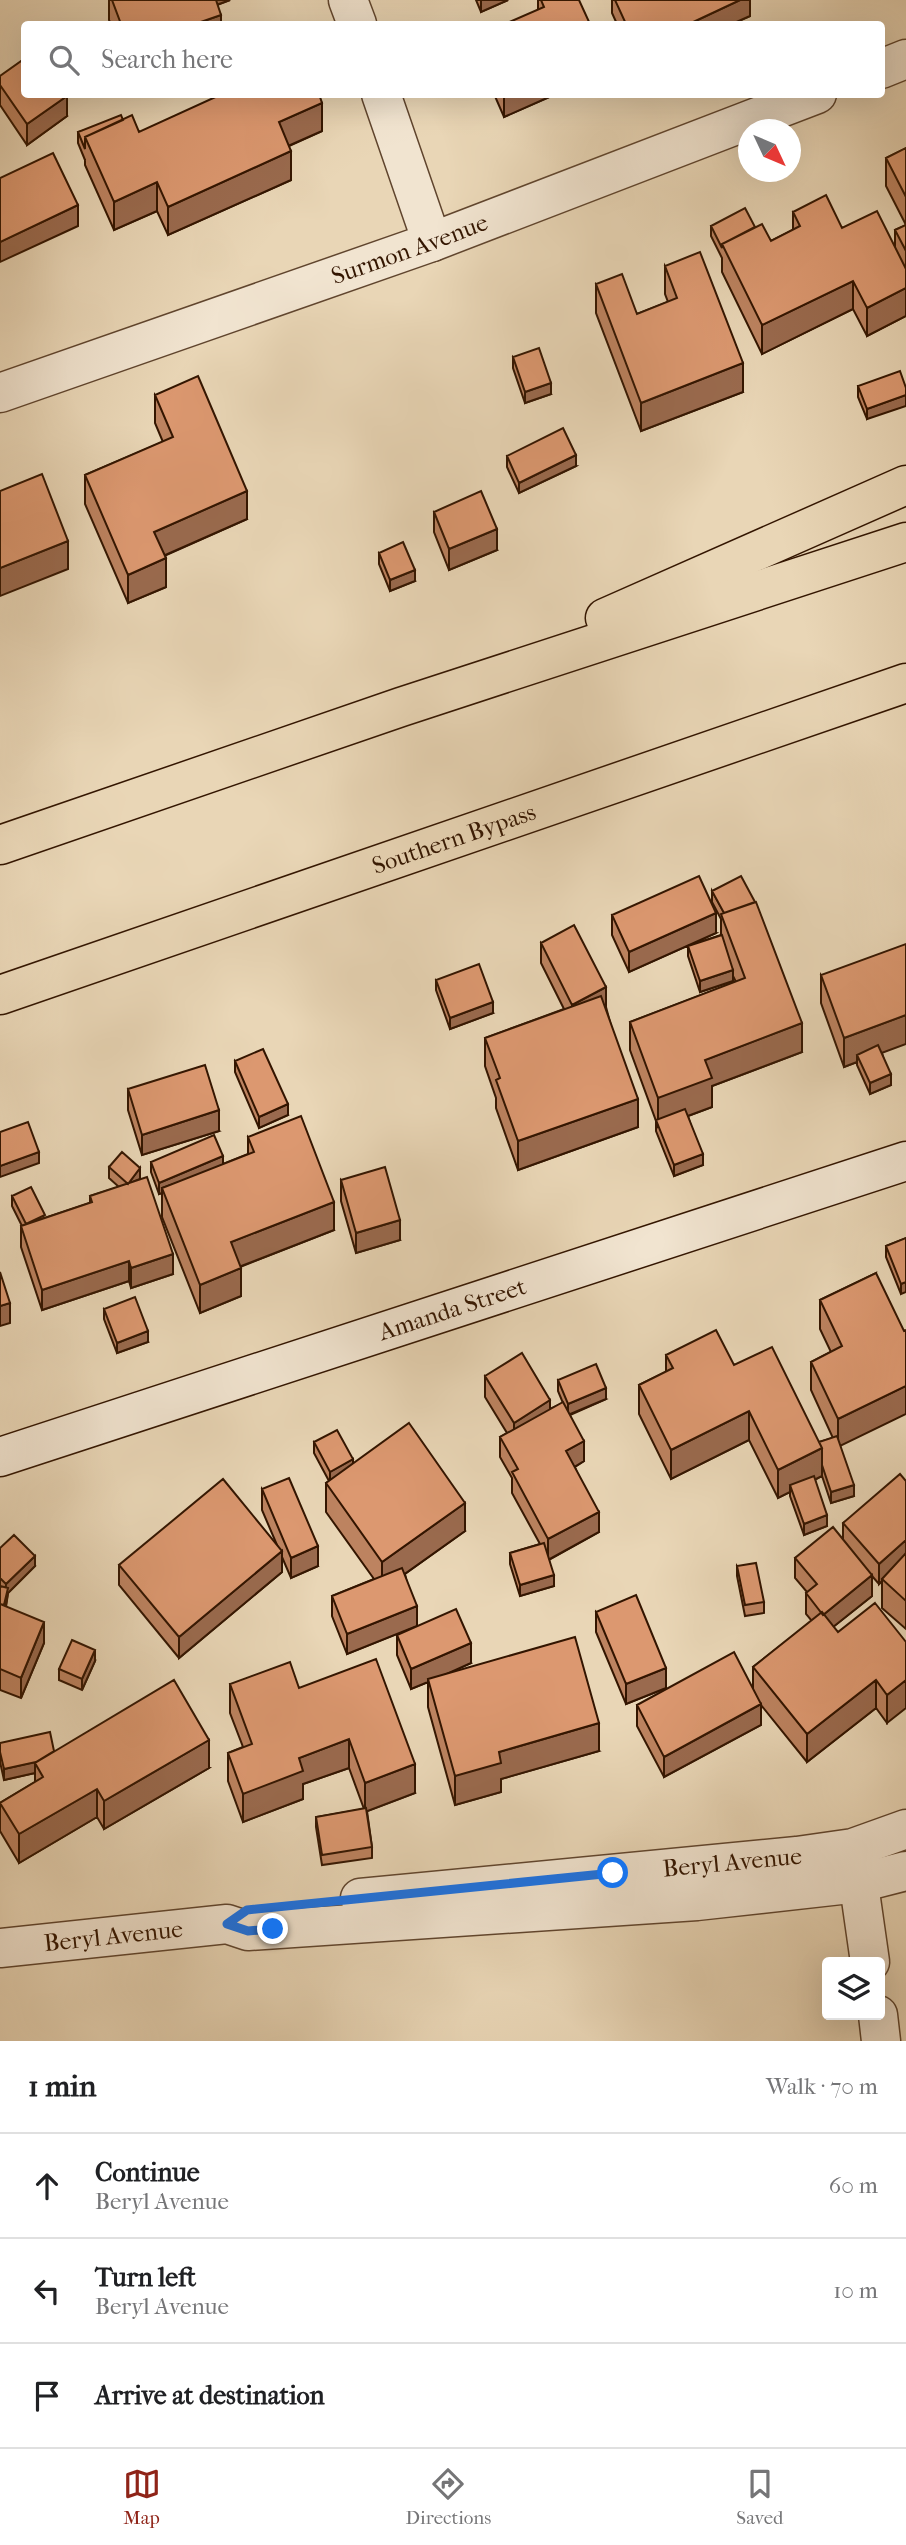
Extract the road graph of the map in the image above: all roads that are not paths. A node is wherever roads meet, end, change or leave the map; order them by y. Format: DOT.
graph roads {
  1 [pos="348,0"];
  2 [pos="356,21"];
  3 [pos="906,59"];
  4 [pos="885,67"];
  5 [pos="382,98"];
  6 [pos="807,98"];
  7 [pos="432,242"];
  8 [pos="0,393"];
  9 [pos="906,485"];
  10 [pos="906,542"];
  11 [pos="906,683"];
  12 [pos="401,707"];
  13 [pos="0,845"];
  14 [pos="0,995"];
  15 [pos="906,1161"];
  16 [pos="0,1457"];
  17 [pos="901,1832"];
  18 [pos="856,1865"];
  19 [pos="906,1874"];
  20 [pos="0,1948"];
  21 [pos="869,1957"];
  22 [pos="879,2020"];
  23 [pos="881,2041"];
  1 -- 2 [label="street"];
  3 -- 4 [label="street"];
  5 -- 7 [label="street"];
  6 -- 7 [label="street, Surmon Avenue"];
  7 -- 8 [label="street, Surmon Avenue"];
  9 -- 12 [label="highway"];
  10 -- 12 [label="highway"];
  11 -- 14 [label="highway, Southern Bypass"];
  12 -- 13 [label="highway"];
  15 -- 16 [label="street, Amanda Street"];
  17 -- 18 [label="street, Beryl Avenue"];
  17 -- 19 [label="street"];
  18 -- 19 [label="street, Beryl Avenue"];
  18 -- 20 [label="street, Beryl Avenue"];
  18 -- 21 [label="street"];
  22 -- 23 [label="street"];
}
